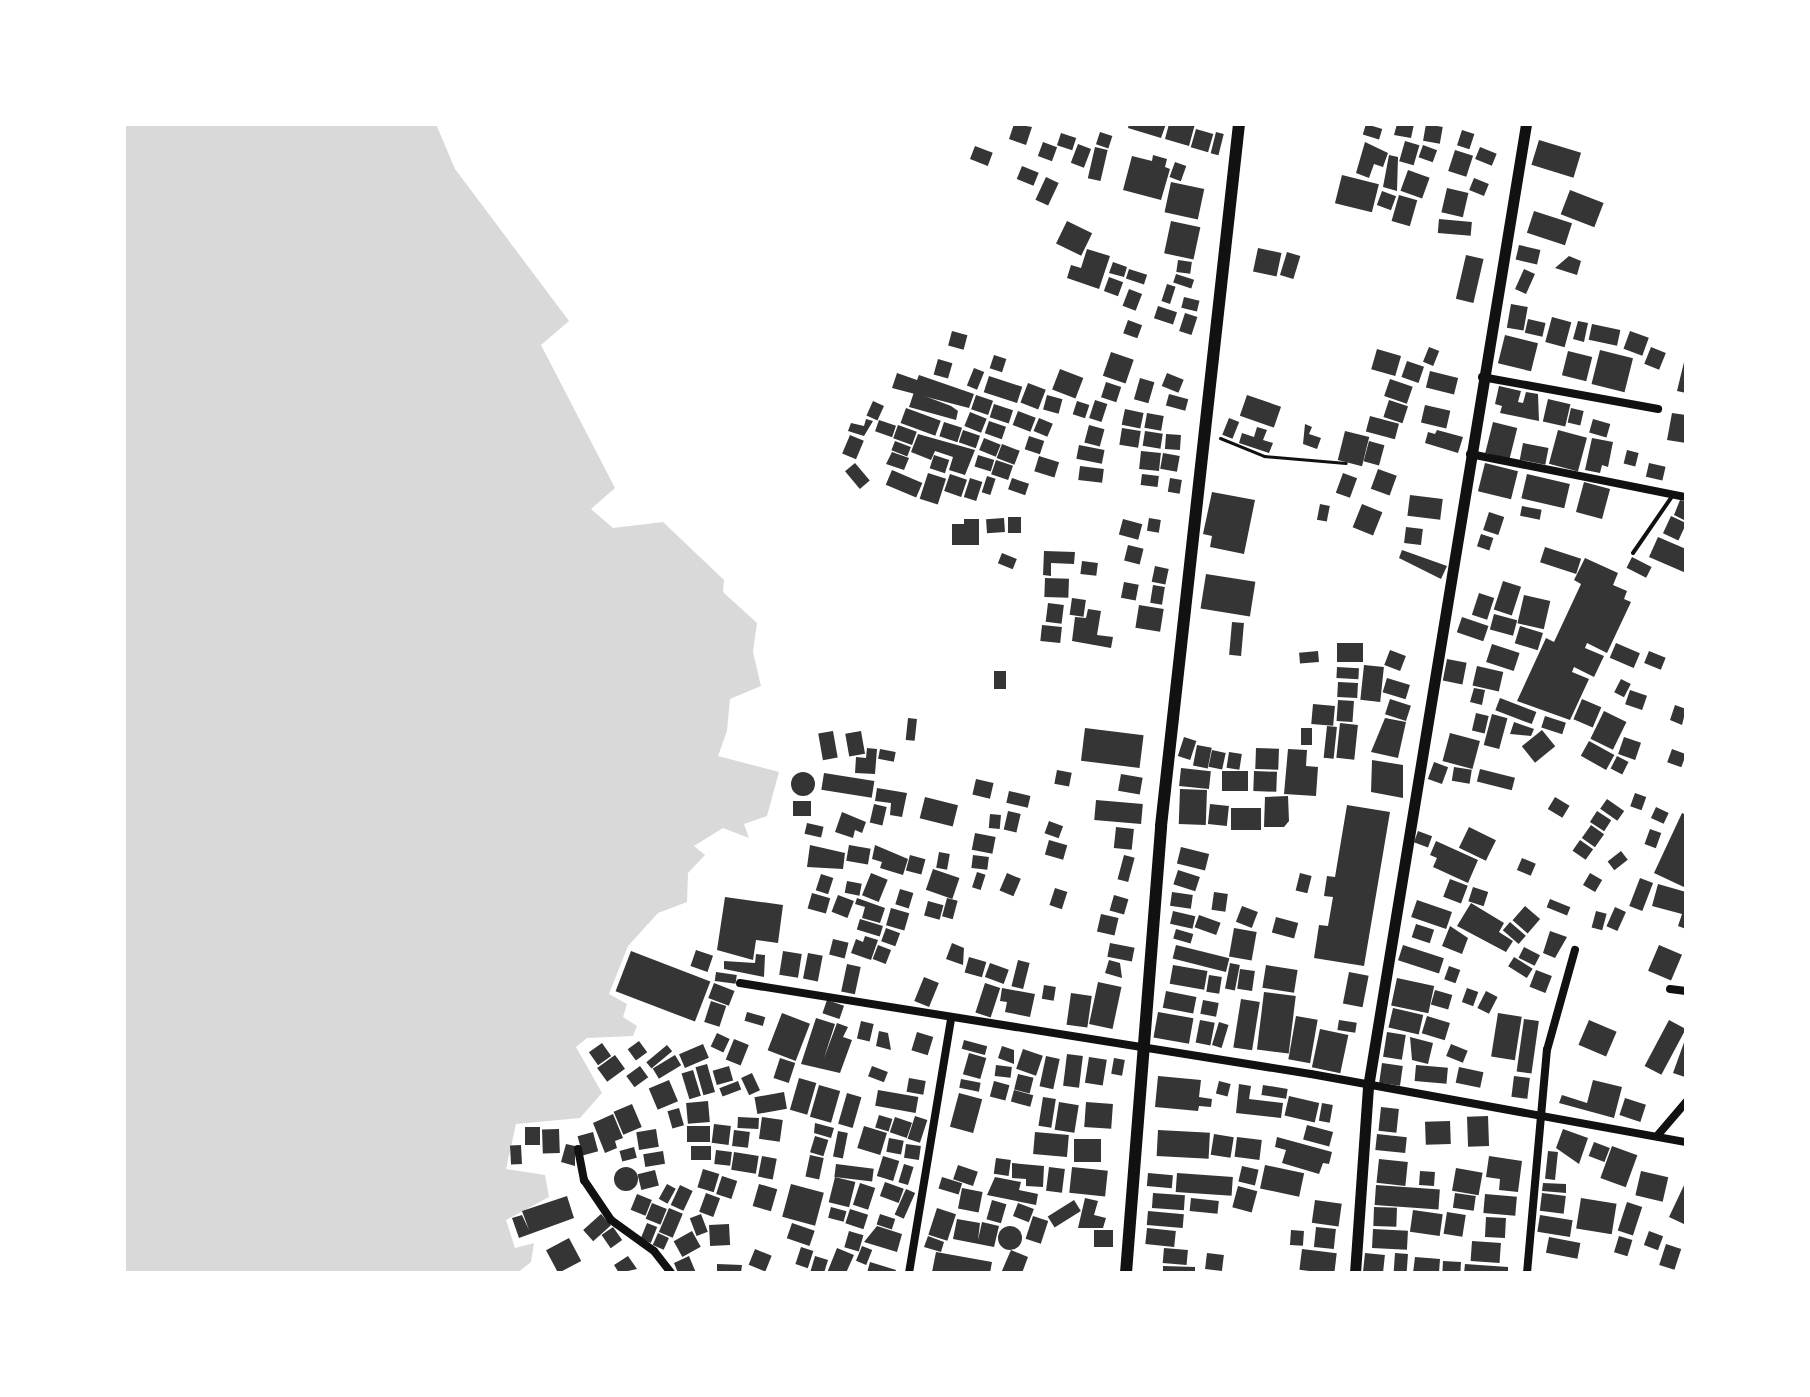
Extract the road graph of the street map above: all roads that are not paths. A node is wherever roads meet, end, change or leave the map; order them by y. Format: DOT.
graph roads {
  1 [pos="1239,124"];
  2 [pos="1526,124"];
  3 [pos="1482,377"];
  4 [pos="1658,409"];
  5 [pos="1469,453"];
  6 [pos="1686,497"];
  7 [pos="1671,498"];
  8 [pos="1633,553"];
  9 [pos="1575,950"];
  10 [pos="740,983"];
  11 [pos="1670,989"];
  12 [pos="1686,991"];
  13 [pos="951,1019"];
  14 [pos="1145,1047"];
  15 [pos="1368,1087"];
  16 [pos="1686,1102"];
  17 [pos="1538,1114"];
  18 [pos="1657,1136"];
  19 [pos="1686,1142"];
  20 [pos="578,1149"];
  21 [pos="671,1273"];
  22 [pos="909,1273"];
  23 [pos="1126,1273"];
  24 [pos="1355,1273"];
  25 [pos="1527,1273"];
  1 -- 14 [label="main road"];
  2 -- 3 [label="street"];
  3 -- 4 [label="street"];
  3 -- 5 [label="street"];
  5 -- 7 [label="street"];
  5 -- 15 [label="street"];
  6 -- 7 [label="street"];
  7 -- 8 [label="lane"];
  9 -- 17 [label="street"];
  10 -- 13 [label="street"];
  11 -- 12 [label="street"];
  13 -- 14 [label="street"];
  13 -- 22 [label="street"];
  14 -- 15 [label="street"];
  14 -- 23 [label="main road"];
  15 -- 17 [label="street"];
  15 -- 24 [label="street"];
  16 -- 18 [label="street"];
  17 -- 18 [label="street"];
  17 -- 25 [label="street"];
  18 -- 19 [label="street"];
  20 -- 21 [label="street"];
}
